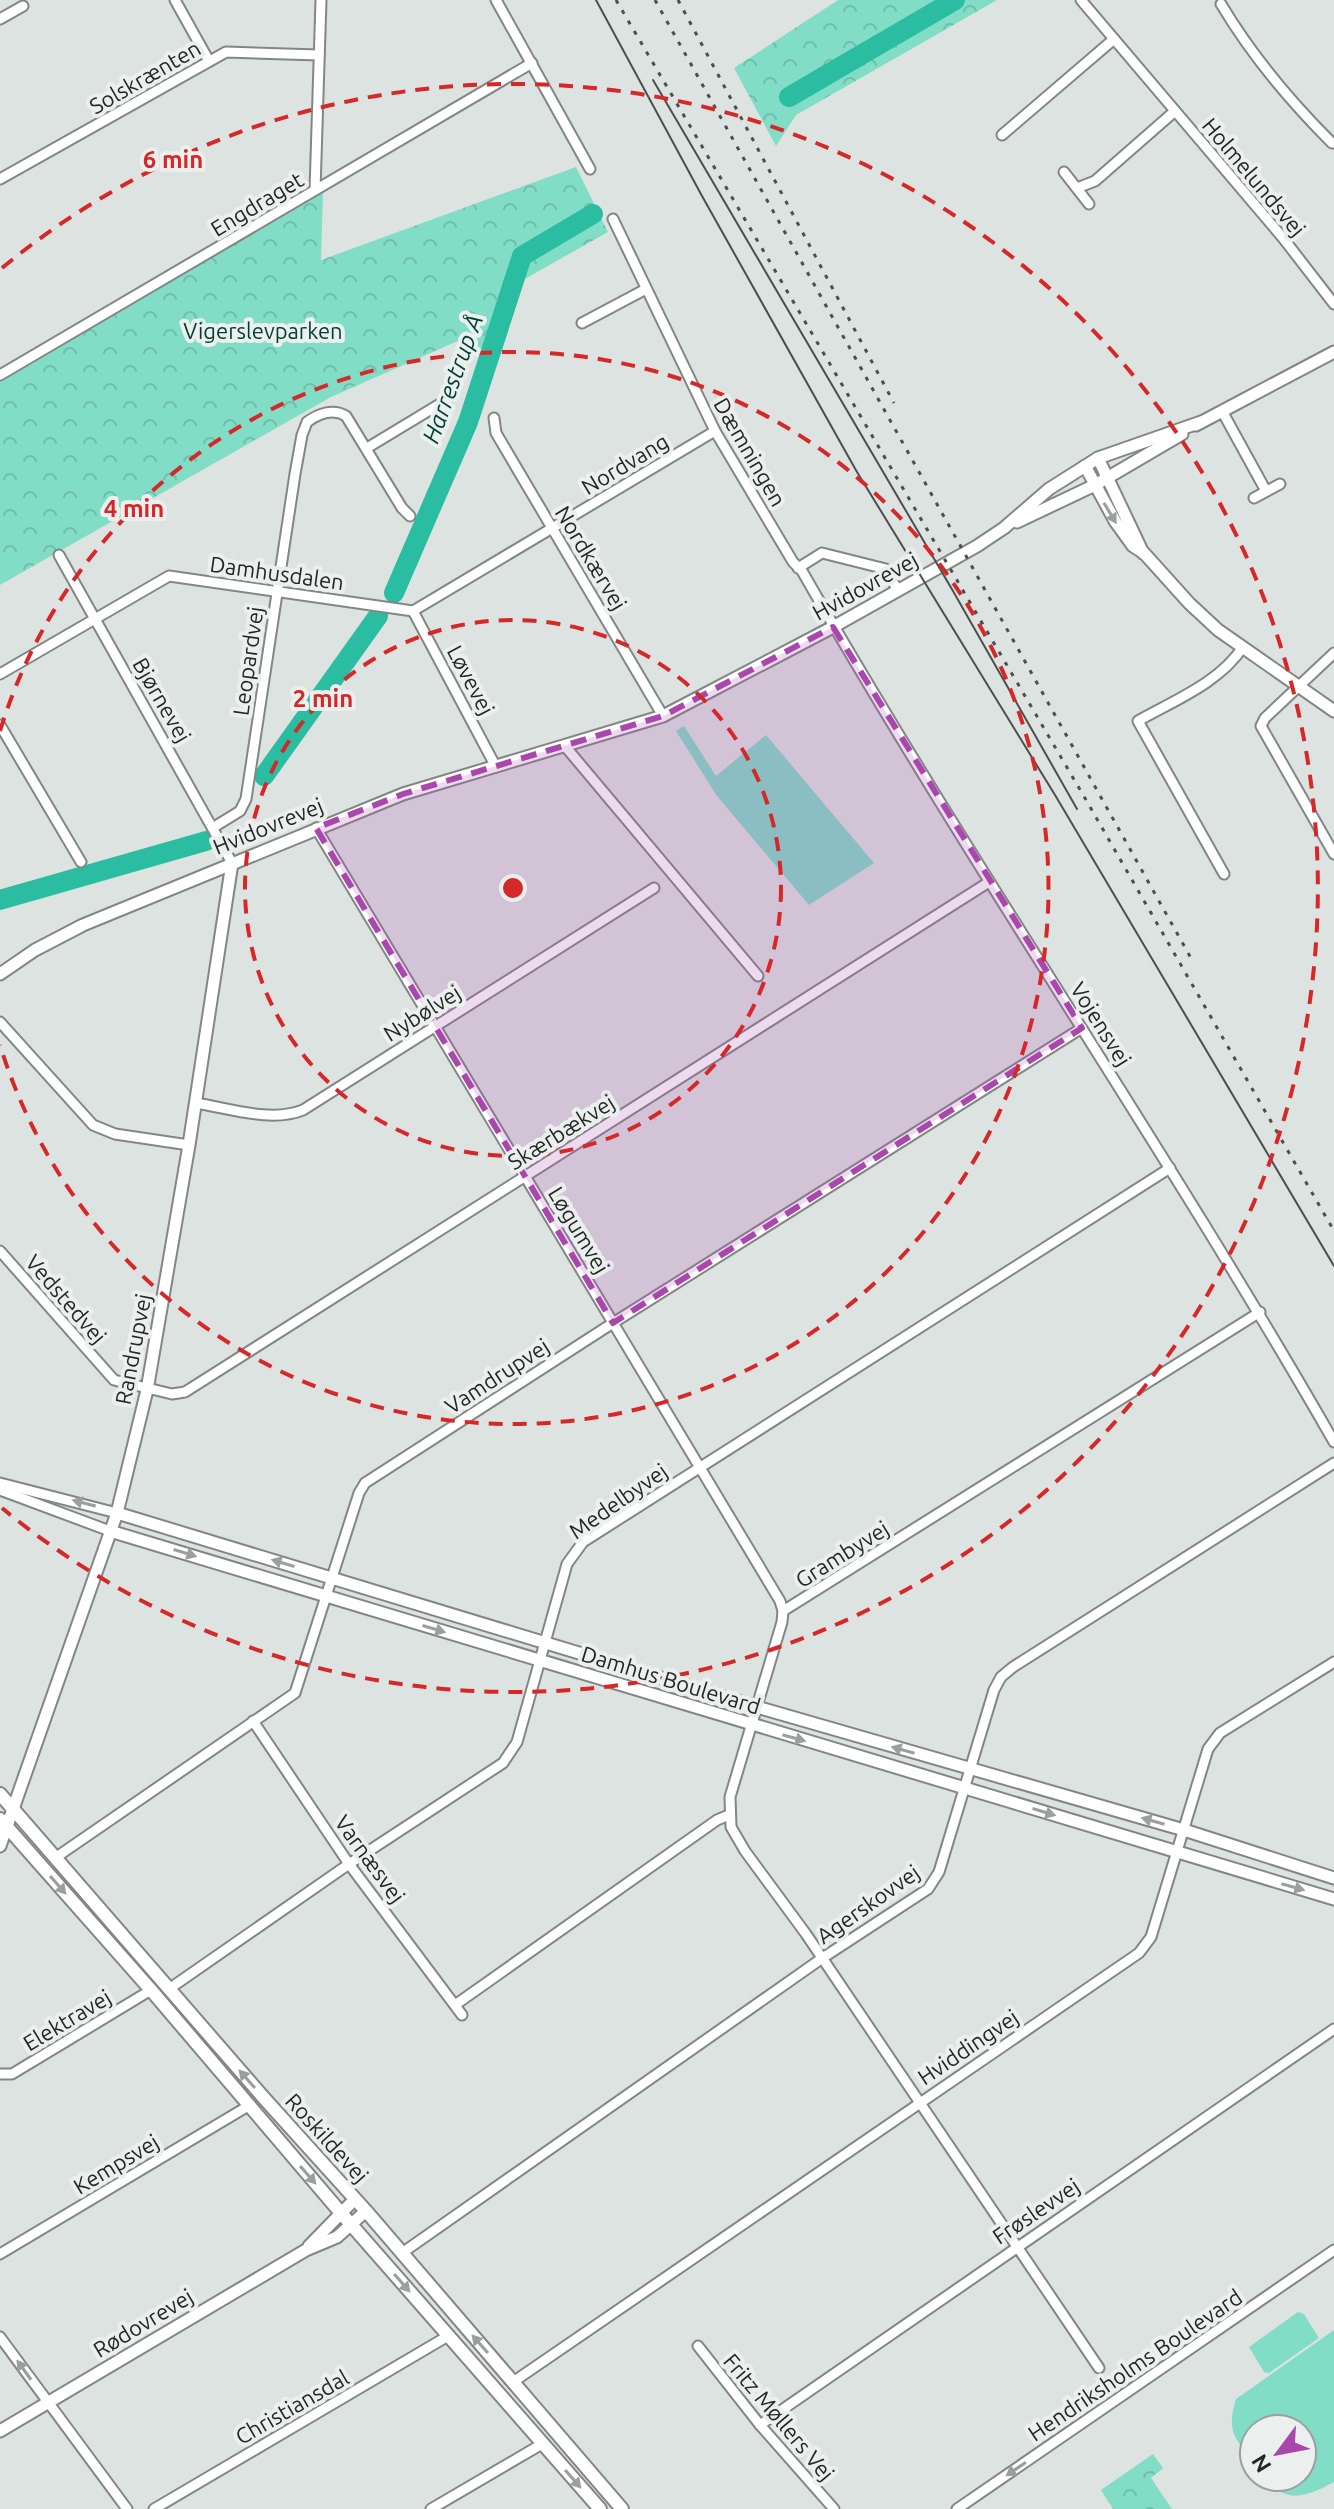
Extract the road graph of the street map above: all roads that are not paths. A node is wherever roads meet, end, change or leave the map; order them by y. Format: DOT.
graph roads {
  1 [pos="175,0"];
  2 [pos="321,0"];
  3 [pos="496,0"];
  4 [pos="1081,0"];
  5 [pos="1221,4"];
  6 [pos="23,6"];
  7 [pos="0,19"];
  8 [pos="1114,39"];
  9 [pos="319,55"];
  10 [pos="209,61"];
  11 [pos="532,63"];
  12 [pos="1175,111"];
  13 [pos="1002,135"];
  14 [pos="1334,143"];
  15 [pos="590,169"];
  16 [pos="1064,172"];
  17 [pos="0,179"];
  18 [pos="1077,188"];
  19 [pos="315,190"];
  20 [pos="1089,204"];
  21 [pos="613,219"];
  22 [pos="646,289"];
  23 [pos="1334,304"];
  24 [pos="582,323"];
  25 [pos="1334,352"];
  26 [pos="0,375"];
  27 [pos="448,399"];
  28 [pos="1222,411"];
  29 [pos="494,418"];
  30 [pos="1201,422"];
  31 [pos="715,431"];
  32 [pos="367,448"];
  33 [pos="1098,458"];
  34 [pos="1085,466"];
  35 [pos="1107,478"];
  36 [pos="1280,484"];
  37 [pos="1095,485"];
  38 [pos="1266,491"];
  39 [pos="1254,498"];
  40 [pos="410,516"];
  41 [pos="552,528"];
  42 [pos="1004,528"];
  43 [pos="1144,553"];
  44 [pos="59,555"];
  45 [pos="798,568"];
  46 [pos="277,591"];
  47 [pos="898,591"];
  48 [pos="413,611"];
  49 [pos="95,619"];
  50 [pos="833,627"];
  51 [pos="1243,647"];
  52 [pos="1334,653"];
  53 [pos="0,674"];
  54 [pos="1297,686"];
  55 [pos="1334,711"];
  56 [pos="663,716"];
  57 [pos="0,725"];
  58 [pos="564,745"];
  59 [pos="496,767"];
  60 [pos="214,827"];
  61 [pos="316,828"];
  62 [pos="1334,854"];
  63 [pos="81,862"];
  64 [pos="232,863"];
  65 [pos="1224,874"];
  66 [pos="989,882"];
  67 [pos="654,888"];
  68 [pos="0,974"];
  69 [pos="758,976"];
  70 [pos="0,1022"];
  71 [pos="434,1027"];
  72 [pos="1082,1028"];
  73 [pos="195,1103"];
  74 [pos="189,1145"];
  75 [pos="1170,1168"];
  76 [pos="525,1176"];
  77 [pos="0,1251"];
  78 [pos="1260,1312"];
  79 [pos="613,1323"];
  80 [pos="147,1390"];
  81 [pos="1334,1442"];
  82 [pos="1334,1463"];
  83 [pos="700,1468"];
  84 [pos="0,1483"];
  85 [pos="0,1490"];
  86 [pos="117,1513"];
  87 [pos="110,1531"];
  88 [pos="333,1578"];
  89 [pos="325,1595"];
  90 [pos="783,1611"];
  91 [pos="545,1642"];
  92 [pos="539,1661"];
  93 [pos="1334,1662"];
  94 [pos="757,1707"];
  95 [pos="253,1721"];
  96 [pos="752,1726"];
  97 [pos="970,1770"];
  98 [pos="964,1787"];
  99 [pos="0,1794"];
  100 [pos="12,1809"];
  101 [pos="729,1815"];
  102 [pos="3,1823"];
  103 [pos="1184,1830"];
  104 [pos="0,1846"];
  105 [pos="1176,1852"];
  106 [pos="55,1858"];
  107 [pos="349,1864"];
  108 [pos="1334,1878"];
  109 [pos="1334,1899"];
  110 [pos="821,1959"];
  111 [pos="169,1989"];
  112 [pos="151,1990"];
  113 [pos="455,2005"];
  114 [pos="462,2015"];
  115 [pos="1334,2029"];
  116 [pos="0,2074"];
  117 [pos="919,2103"];
  118 [pos="250,2105"];
  119 [pos="355,2199"];
  120 [pos="366,2211"];
  121 [pos="341,2213"];
  122 [pos="351,2225"];
  123 [pos="1017,2245"];
  124 [pos="306,2250"];
  125 [pos="1334,2250"];
  126 [pos="402,2253"];
  127 [pos="0,2254"];
  128 [pos="448,2336"];
  129 [pos="0,2337"];
  130 [pos="698,2346"];
  131 [pos="1099,2368"];
  132 [pos="513,2382"];
  133 [pos="48,2403"];
  134 [pos="760,2425"];
  135 [pos="0,2431"];
  136 [pos="542,2444"];
  137 [pos="127,2509"];
  138 [pos="154,2509"];
  139 [pos="431,2509"];
  140 [pos="600,2509"];
  141 [pos="622,2509"];
  142 [pos="834,2509"];
  143 [pos="957,2509"];
  1 -- 10 [label="street"];
  2 -- 9 [label="street"];
  3 -- 11 [label="street"];
  4 -- 8 [label="street, Holmelundsvej"];
  5 -- 14 [label="street"];
  6 -- 7 [label="street"];
  8 -- 12 [label="street, Holmelundsvej"];
  8 -- 13 [label="street"];
  9 -- 10 [label="street, Solskrænten"];
  9 -- 19 [label="street"];
  10 -- 17 [label="street, Solskrænten"];
  11 -- 15 [label="street"];
  11 -- 19 [label="street, Engdraget"];
  12 -- 18 [label="street, Holmelundsvej"];
  12 -- 23 [label="street, Holmelundsvej"];
  16 -- 18 [label="street"];
  18 -- 20 [label="street"];
  19 -- 26 [label="street, Engdraget"];
  21 -- 22 [label="street, Dæmningen"];
  22 -- 24 [label="street"];
  22 -- 31 [label="street, Dæmningen"];
  25 -- 28 [label="street, Hvidovrevej"];
  27 -- 32 [label="street"];
  28 -- 30 [label="street, Hvidovrevej"];
  28 -- 38 [label="street"];
  29 -- 41 [label="street, Nordkærvej"];
  30 -- 33 [label="street, Hvidovrevej"];
  30 -- 35 [label="street, Hvidovrevej"];
  31 -- 41 [label="street, Nordvang"];
  31 -- 45 [label="street, Dæmningen"];
  32 -- 40 [label="street, Leopardvej"];
  32 -- 46 [label="street, Leopardvej"];
  33 -- 34 [label="street, Hvidovrevej"];
  33 -- 35 [label="street"];
  34 -- 37 [label="street"];
  34 -- 42 [label="street, Hvidovrevej"];
  35 -- 37 [label="street, Hvidovrevej"];
  35 -- 43 [label="street"];
  36 -- 38 [label="street"];
  37 -- 42 [label="street, Hvidovrevej"];
  37 -- 43 [label="street, one-way"];
  38 -- 39 [label="street"];
  41 -- 48 [label="street"];
  41 -- 56 [label="street, Nordkærvej"];
  42 -- 47 [label="street, Hvidovrevej"];
  43 -- 51 [label="street"];
  44 -- 49 [label="street, Bjørnevej"];
  45 -- 47 [label="street"];
  45 -- 50 [label="street, Dæmningen"];
  46 -- 48 [label="street, Damhusdalen"];
  46 -- 49 [label="street, Damhusdalen"];
  46 -- 60 [label="street, Leopardvej"];
  47 -- 50 [label="street, Hvidovrevej"];
  48 -- 59 [label="street, Løvevej"];
  49 -- 53 [label="street, Damhusdalen"];
  49 -- 60 [label="street, Bjørnevej"];
  50 -- 56 [label="street, Hvidovrevej"];
  50 -- 66 [label="street, Vojensvej"];
  51 -- 54 [label="street"];
  51 -- 65 [label="street"];
  52 -- 54 [label="street"];
  54 -- 55 [label="street"];
  54 -- 62 [label="street"];
  56 -- 58 [label="street, Hvidovrevej"];
  57 -- 63 [label="street"];
  58 -- 59 [label="street, Hvidovrevej"];
  58 -- 69 [label="street"];
  59 -- 61 [label="street, Hvidovrevej"];
  60 -- 64 [label="street, Bjørnevej"];
  61 -- 64 [label="street, Hvidovrevej"];
  61 -- 71 [label="street, Løgumvej"];
  64 -- 68 [label="street, Hvidovrevej"];
  64 -- 73 [label="street, Randrupvej"];
  66 -- 72 [label="street, Vojensvej"];
  66 -- 76 [label="street, Skærbækvej"];
  67 -- 71 [label="street, Nybølvej"];
  70 -- 74 [label="street"];
  71 -- 73 [label="street, Nybølvej"];
  71 -- 76 [label="street, Løgumvej"];
  72 -- 75 [label="street, Vojensvej"];
  72 -- 79 [label="street, Vamdrupvej"];
  73 -- 74 [label="street, Randrupvej"];
  74 -- 80 [label="street, Randrupvej"];
  75 -- 78 [label="street, Vojensvej"];
  75 -- 83 [label="street, Medelbyvej"];
  76 -- 79 [label="street, Løgumvej"];
  76 -- 80 [label="street, Skærbækvej"];
  77 -- 80 [label="street, Vedstedvej"];
  78 -- 81 [label="street, Vojensvej"];
  78 -- 90 [label="street, Grambyvej"];
  79 -- 83 [label="street, Løgumvej"];
  79 -- 88 [label="street, Vamdrupvej"];
  80 -- 86 [label="street, Randrupvej"];
  82 -- 97 [label="street, Agerskovvej"];
  83 -- 90 [label="street, Løgumvej"];
  83 -- 91 [label="street, Medelbyvej"];
  86 -- 84 [label="street, Damhus Boulevard, one-way"];
  85 -- 87 [label="street, Damhus Boulevard"];
  86 -- 87 [label="street, Randrupvej"];
  88 -- 86 [label="street, Damhus Boulevard, one-way"];
  87 -- 89 [label="street, Damhus Boulevard, one-way"];
  87 -- 100 [label="street, Randrupvej"];
  88 -- 89 [label="street, Vamdrupvej"];
  88 -- 91 [label="street, Damhus Boulevard"];
  89 -- 92 [label="street, Damhus Boulevard, one-way"];
  89 -- 95 [label="street, Vamdrupvej"];
  90 -- 94 [label="street, Grambyvej"];
  91 -- 92 [label="street, Medelbyvej"];
  91 -- 94 [label="street, Damhus Boulevard"];
  92 -- 96 [label="street, Damhus Boulevard"];
  92 -- 107 [label="street, Medelbyvej"];
  93 -- 103 [label="street, Hviddingvej"];
  94 -- 96 [label="street, Grambyvej"];
  97 -- 94 [label="street, Damhus Boulevard, one-way"];
  95 -- 106 [label="street, Vamdrupvej"];
  95 -- 107 [label="street, Varnæsvej"];
  96 -- 98 [label="street, Damhus Boulevard, one-way"];
  96 -- 101 [label="street, Grambyvej"];
  97 -- 98 [label="street, Agerskovvej"];
  103 -- 97 [label="street, Damhus Boulevard, one-way"];
  98 -- 105 [label="street, Damhus Boulevard, one-way"];
  98 -- 110 [label="street, Agerskovvej"];
  99 -- 100 [label="main road, Roskildevej"];
  100 -- 102 [label="street, Randrupvej"];
  100 -- 106 [label="main road, Roskildevej"];
  101 -- 110 [label="street"];
  101 -- 113 [label="street"];
  102 -- 104 [label="street, Randrupvej"];
  102 -- 112 [label="main road, Roskildevej, one-way"];
  103 -- 105 [label="street, Hviddingvej"];
  103 -- 108 [label="street, Damhus Boulevard"];
  105 -- 109 [label="street, Damhus Boulevard, one-way"];
  105 -- 117 [label="street, Hviddingvej"];
  106 -- 111 [label="main road, Roskildevej"];
  107 -- 111 [label="street, Medelbyvej"];
  107 -- 113 [label="street, Varnæsvej"];
  110 -- 117 [label="street"];
  110 -- 126 [label="street, Agerskovvej"];
  119 -- 111 [label="main road, Roskildevej, one-way"];
  112 -- 116 [label="street, Elektravej"];
  112 -- 118 [label="main road, Roskildevej"];
  113 -- 114 [label="street, Varnæsvej"];
  115 -- 123 [label="street, Frøslevvej"];
  117 -- 123 [label="street"];
  117 -- 132 [label="street, Hviddingvej"];
  118 -- 121 [label="main road, Roskildevej, one-way"];
  118 -- 127 [label="street, Kempsvej"];
  119 -- 120 [label="main road, Roskildevej"];
  119 -- 121 [label="street, Rødovrevej"];
  120 -- 122 [label="street, Rødovrevej"];
  120 -- 126 [label="main road, Roskildevej"];
  121 -- 122 [label="main road, Roskildevej"];
  121 -- 124 [label="street, Rødovrevej"];
  122 -- 124 [label="street, Rødovrevej"];
  122 -- 128 [label="main road, Roskildevej, one-way"];
  123 -- 131 [label="street"];
  123 -- 134 [label="street, Frøslevvej"];
  124 -- 133 [label="street, Rødovrevej"];
  125 -- 143 [label="street, Hendriksholms Boulevard, one-way"];
  132 -- 126 [label="main road, Roskildevej, one-way"];
  128 -- 136 [label="main road, Roskildevej"];
  128 -- 138 [label="street, Christiansdal"];
  133 -- 129 [label="street, one-way"];
  130 -- 134 [label="street, Fritz Møllers Vej"];
  132 -- 141 [label="main road, Roskildevej"];
  133 -- 135 [label="street, Rødovrevej"];
  133 -- 137 [label="street"];
  134 -- 142 [label="street, Fritz Møllers Vej"];
  136 -- 139 [label="street"];
  136 -- 140 [label="main road, Roskildevej, one-way"];
}
